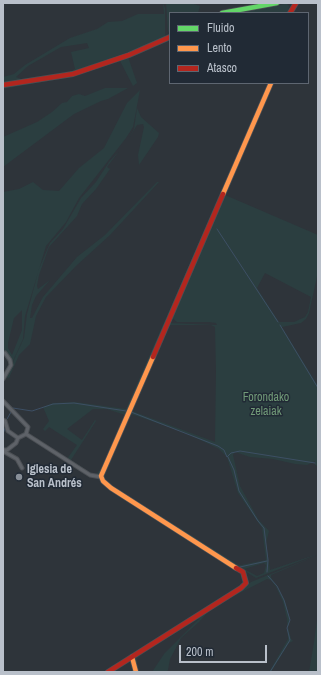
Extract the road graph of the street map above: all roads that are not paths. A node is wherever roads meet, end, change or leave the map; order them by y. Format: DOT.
graph roads {
  1 [pos="278,3"];
  2 [pos="296,3"];
  3 [pos="228,12"];
  4 [pos="291,12"];
  5 [pos="169,37"];
  6 [pos="271,84"];
  7 [pos="3,85"];
  8 [pos="5,353"];
  9 [pos="3,379"];
  10 [pos="3,401"];
  11 [pos="3,420"];
  12 [pos="26,434"];
  13 [pos="18,438"];
  14 [pos="3,451"];
  15 [pos="22,468"];
  16 [pos="101,477"];
  17 [pos="132,657"];
  18 [pos="108,672"];
  19 [pos="136,672"];
  1 -- 3 [label="street"];
  2 -- 4 [label="street"];
  5 -- 7 [label="street"];
  6 -- 16 [label="street"];
  8 -- 9 [label="street"];
  10 -- 12 [label="street"];
  11 -- 13 [label="street"];
  12 -- 13 [label="street"];
  12 -- 16 [label="street"];
  13 -- 14 [label="street"];
  14 -- 15 [label="street"];
  16 -- 17 [label="street"];
  17 -- 18 [label="street"];
  17 -- 19 [label="street"];
}
